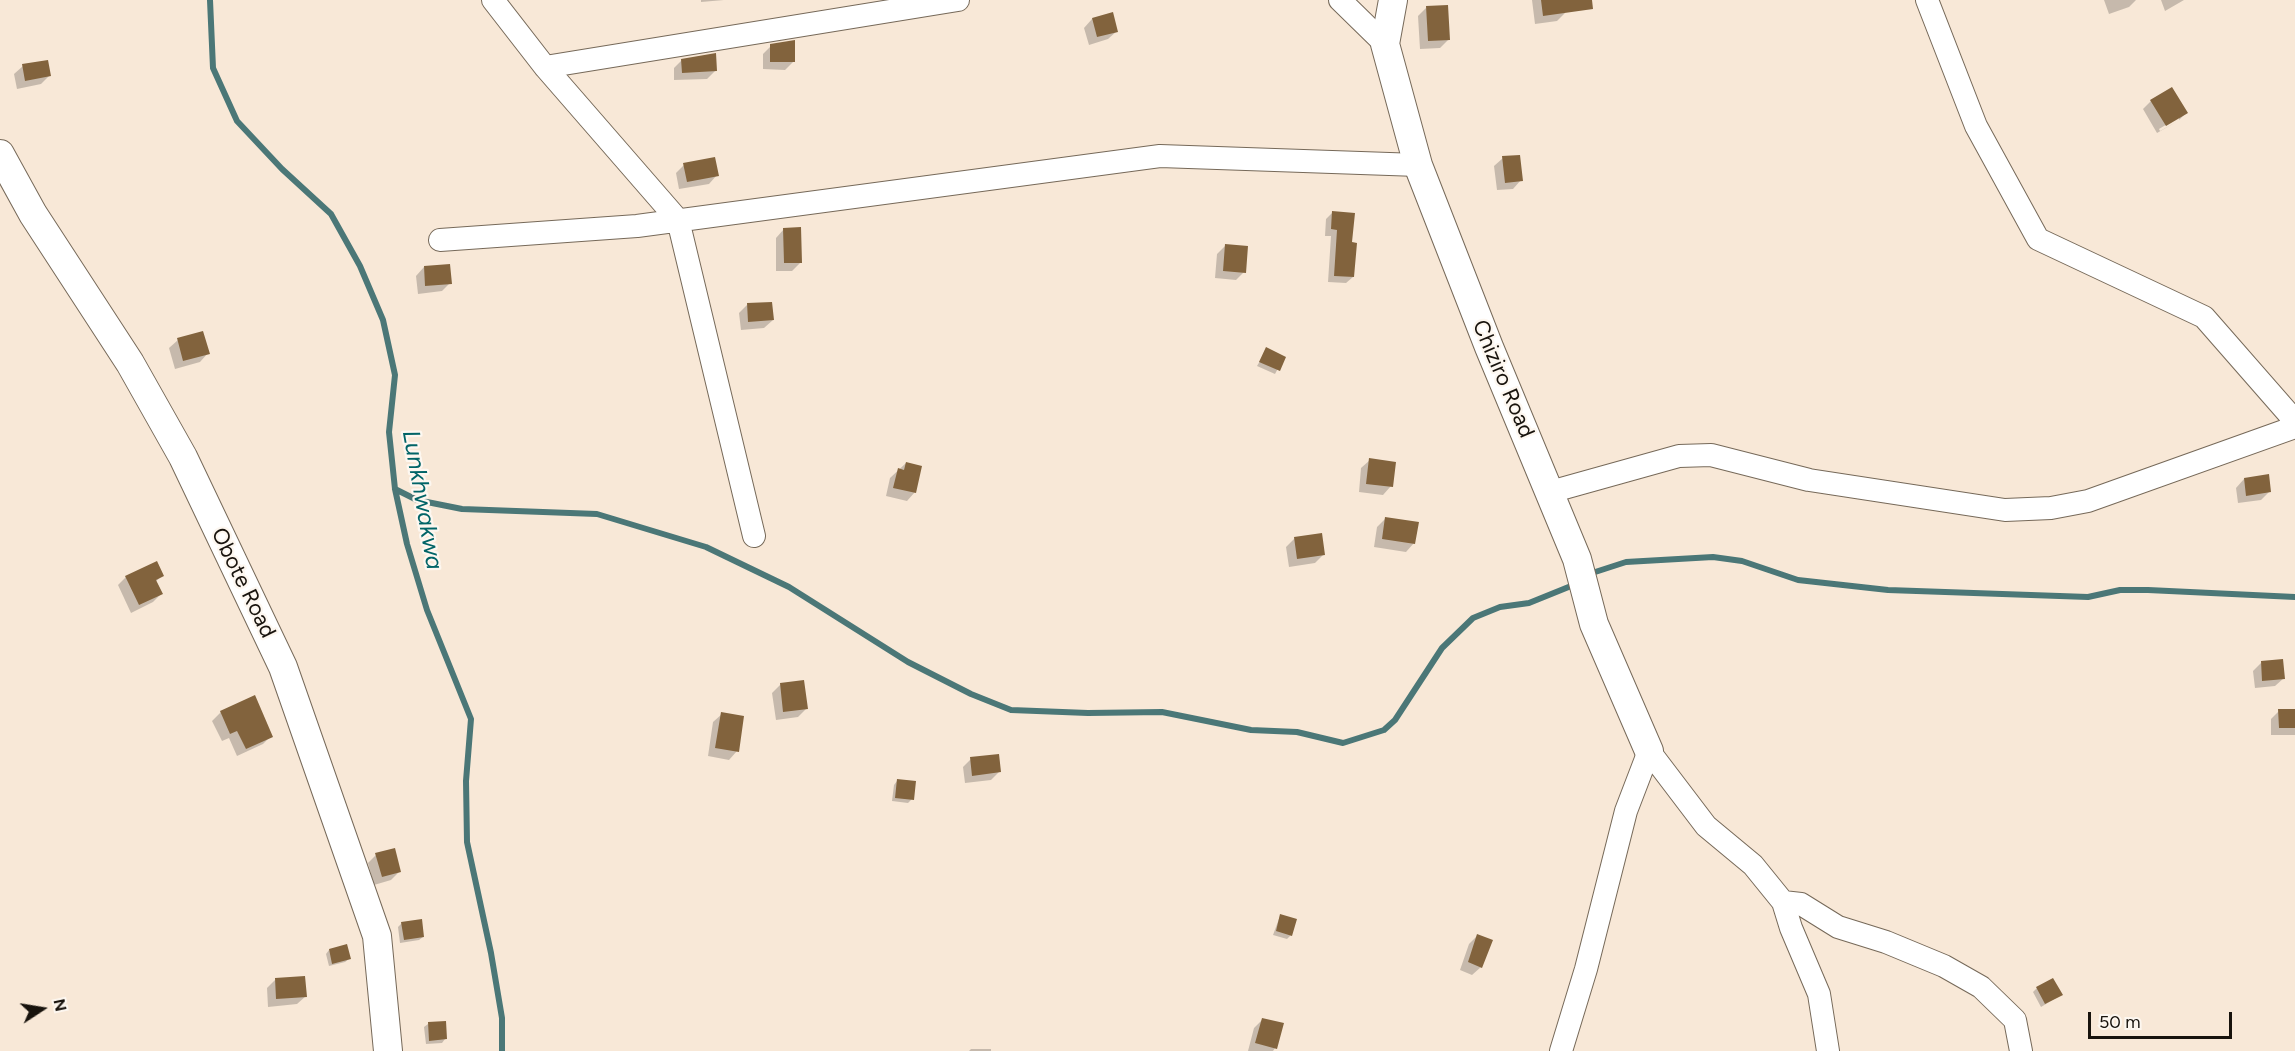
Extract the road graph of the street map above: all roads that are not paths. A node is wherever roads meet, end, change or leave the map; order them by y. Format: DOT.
graph roads {
  1 [pos="493,0"];
  2 [pos="958,0"];
  3 [pos="1340,0"];
  4 [pos="1393,0"];
  5 [pos="1927,0"];
  6 [pos="1384,44"];
  7 [pos="545,68"];
  8 [pos="0,154"];
  9 [pos="1418,165"];
  10 [pos="678,220"];
  11 [pos="440,240"];
  12 [pos="2295,421"];
  13 [pos="2295,427"];
  14 [pos="1550,492"];
  15 [pos="754,536"];
  16 [pos="1649,751"];
  17 [pos="1783,902"];
  18 [pos="388,1051"];
  19 [pos="1561,1051"];
  20 [pos="1827,1051"];
  21 [pos="2021,1051"];
  1 -- 7 [label="street"];
  2 -- 7 [label="street"];
  3 -- 6 [label="street"];
  4 -- 6 [label="street, Chiziro Road"];
  5 -- 12 [label="street"];
  6 -- 9 [label="street, Chiziro Road"];
  7 -- 10 [label="street"];
  8 -- 18 [label="street, Obote Road"];
  9 -- 10 [label="street"];
  9 -- 14 [label="street, Chiziro Road"];
  10 -- 11 [label="street"];
  10 -- 15 [label="street"];
  13 -- 14 [label="street"];
  14 -- 16 [label="street, Chiziro Road"];
  16 -- 17 [label="street"];
  16 -- 19 [label="street"];
  17 -- 20 [label="street"];
  17 -- 21 [label="street"];
}
